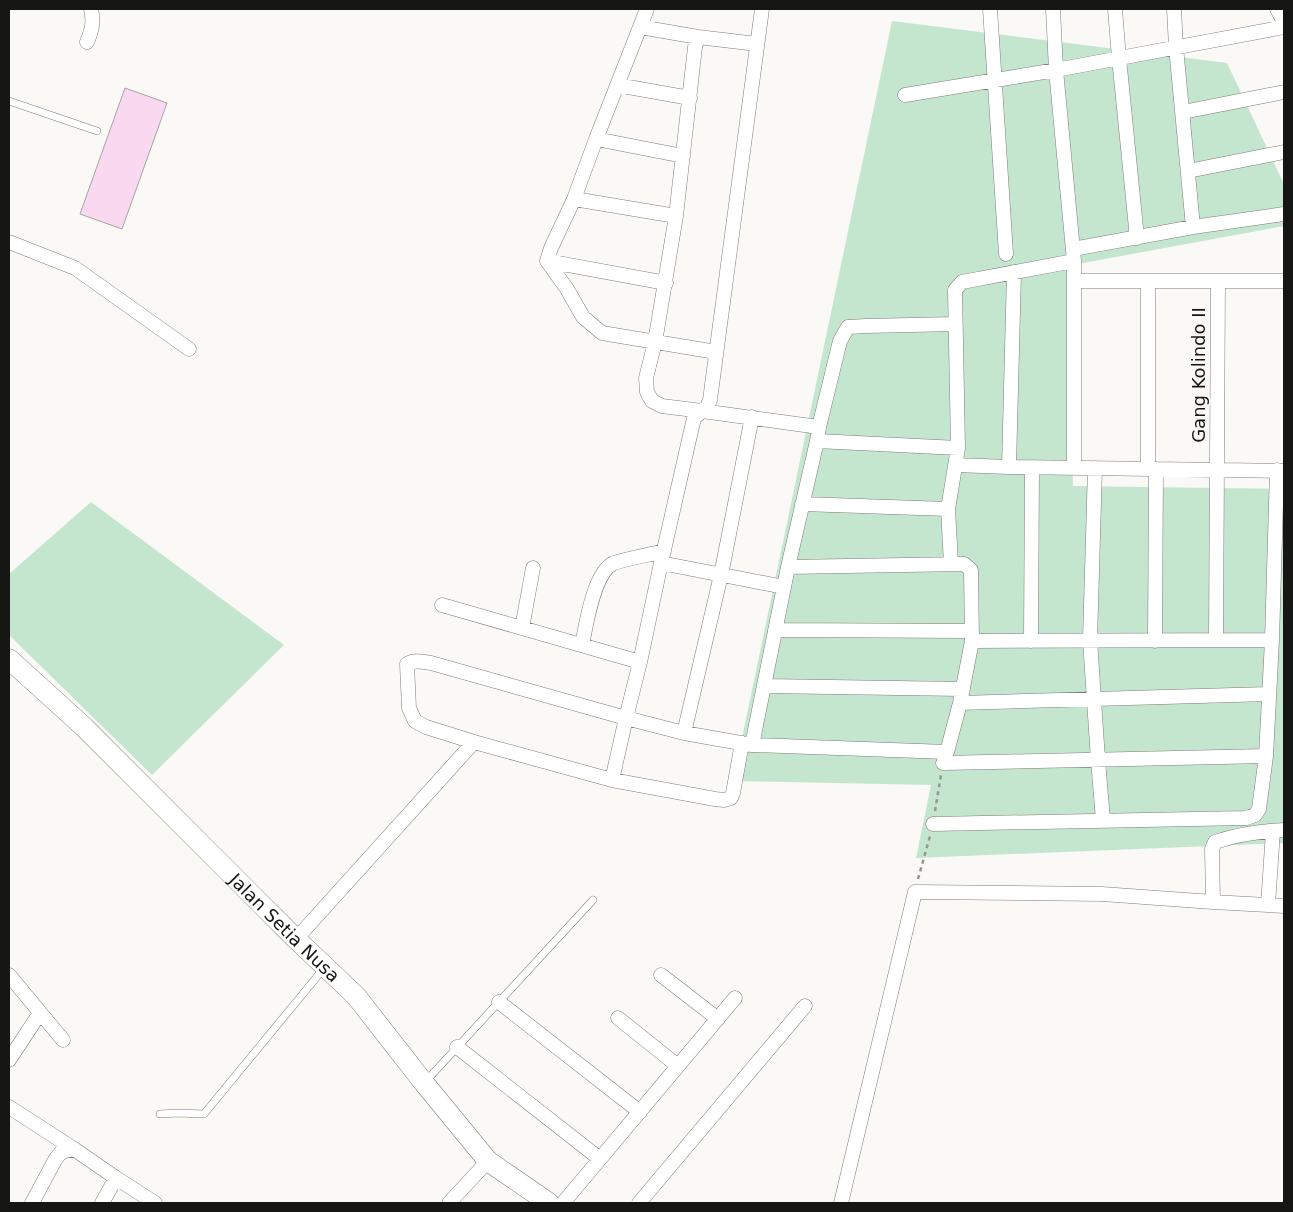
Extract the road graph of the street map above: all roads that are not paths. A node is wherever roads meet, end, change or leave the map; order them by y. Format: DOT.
graph roads {
  1 [pos="92,9"];
  2 [pos="647,9"];
  3 [pos="762,9"];
  4 [pos="990,9"];
  5 [pos="1053,9"];
  6 [pos="1115,9"];
  7 [pos="1174,9"];
  8 [pos="1277,9"];
  9 [pos="1284,22"];
  10 [pos="1284,27"];
  11 [pos="640,28"];
  12 [pos="698,37"];
  13 [pos="87,42"];
  14 [pos="757,44"];
  15 [pos="1176,48"];
  16 [pos="1119,58"];
  17 [pos="1056,70"];
  18 [pos="994,80"];
  19 [pos="617,85"];
  20 [pos="1284,92"];
  21 [pos="904,95"];
  22 [pos="690,98"];
  23 [pos="9,101"];
  24 [pos="1183,112"];
  25 [pos="97,131"];
  26 [pos="596,139"];
  27 [pos="1284,152"];
  28 [pos="683,156"];
  29 [pos="1188,171"];
  30 [pos="574,199"];
  31 [pos="1284,214"];
  32 [pos="676,216"];
  33 [pos="1193,228"];
  34 [pos="1138,238"];
  35 [pos="9,242"];
  36 [pos="1006,254"];
  37 [pos="1073,255"];
  38 [pos="547,261"];
  39 [pos="1014,272"];
  40 [pos="1074,281"];
  41 [pos="1148,281"];
  42 [pos="1218,281"];
  43 [pos="1284,281"];
  44 [pos="666,282"];
  45 [pos="955,324"];
  46 [pos="655,342"];
  47 [pos="189,349"];
  48 [pos="716,352"];
  49 [pos="702,411"];
  50 [pos="752,417"];
  51 [pos="818,434"];
  52 [pos="958,448"];
  53 [pos="955,465"];
  54 [pos="1009,467"];
  55 [pos="1032,468"];
  56 [pos="1074,468"];
  57 [pos="1095,468"];
  58 [pos="1152,469"];
  59 [pos="1216,470"];
  60 [pos="1281,470"];
  61 [pos="802,504"];
  62 [pos="948,509"];
  63 [pos="663,557"];
  64 [pos="951,564"];
  65 [pos="788,567"];
  66 [pos="533,568"];
  67 [pos="721,575"];
  68 [pos="784,587"];
  69 [pos="442,605"];
  70 [pos="522,628"];
  71 [pos="775,630"];
  72 [pos="972,636"];
  73 [pos="1031,640"];
  74 [pos="1090,640"];
  75 [pos="1216,640"];
  76 [pos="1272,640"];
  77 [pos="1155,641"];
  78 [pos="582,645"];
  79 [pos="9,659"];
  80 [pos="640,662"];
  81 [pos="764,686"];
  82 [pos="963,689"];
  83 [pos="1269,694"];
  84 [pos="1094,699"];
  85 [pos="960,703"];
  86 [pos="626,718"];
  87 [pos="684,733"];
  88 [pos="474,742"];
  89 [pos="747,744"];
  90 [pos="1266,756"];
  91 [pos="1098,760"];
  92 [pos="943,763"];
  93 [pos="612,780"];
  94 [pos="1103,820"];
  95 [pos="933,824"];
  96 [pos="1279,830"];
  97 [pos="593,900"];
  98 [pos="1213,902"];
  99 [pos="1268,905"];
  100 [pos="1284,906"];
  101 [pos="296,939"];
  102 [pos="325,966"];
  103 [pos="9,975"];
  104 [pos="661,975"];
  105 [pos="735,998"];
  106 [pos="499,1002"];
  107 [pos="805,1006"];
  108 [pos="40,1013"];
  109 [pos="618,1018"];
  110 [pos="718,1019"];
  111 [pos="63,1040"];
  112 [pos="457,1047"];
  113 [pos="9,1060"];
  114 [pos="678,1066"];
  115 [pos="424,1083"];
  116 [pos="9,1107"];
  117 [pos="640,1112"];
  118 [pos="160,1114"];
  119 [pos="74,1149"];
  120 [pos="600,1159"];
  121 [pos="488,1161"];
  122 [pos="116,1178"];
  123 [pos="538,1200"];
  124 [pos="32,1203"];
  125 [pos="102,1203"];
  126 [pos="155,1203"];
  127 [pos="449,1203"];
  128 [pos="563,1203"];
  129 [pos="639,1203"];
  130 [pos="841,1203"];
  1 -- 13 [label="street"];
  2 -- 11 [label="street"];
  3 -- 14 [label="street"];
  4 -- 18 [label="street"];
  5 -- 17 [label="street"];
  6 -- 16 [label="street"];
  7 -- 15 [label="street"];
  8 -- 9 [label="street"];
  10 -- 15 [label="street"];
  11 -- 12 [label="street"];
  11 -- 19 [label="street"];
  12 -- 14 [label="street"];
  12 -- 22 [label="street"];
  14 -- 48 [label="street"];
  15 -- 16 [label="street"];
  15 -- 24 [label="street"];
  16 -- 17 [label="street"];
  16 -- 34 [label="street"];
  17 -- 18 [label="street"];
  17 -- 37 [label="street"];
  18 -- 21 [label="street"];
  18 -- 36 [label="street"];
  19 -- 22 [label="street"];
  19 -- 26 [label="street"];
  20 -- 24 [label="street"];
  22 -- 28 [label="street"];
  23 -- 25 [label="lane"];
  24 -- 29 [label="street"];
  26 -- 28 [label="street"];
  26 -- 30 [label="street"];
  27 -- 29 [label="street"];
  28 -- 32 [label="street"];
  29 -- 33 [label="street"];
  30 -- 32 [label="street"];
  30 -- 38 [label="street"];
  31 -- 33 [label="street"];
  32 -- 44 [label="street"];
  33 -- 34 [label="street"];
  34 -- 37 [label="street"];
  35 -- 47 [label="street"];
  37 -- 39 [label="street"];
  37 -- 40 [label="street"];
  38 -- 44 [label="street"];
  38 -- 46 [label="street"];
  39 -- 45 [label="street"];
  39 -- 54 [label="street"];
  40 -- 41 [label="street"];
  40 -- 56 [label="street"];
  41 -- 42 [label="street"];
  41 -- 58 [label="street"];
  42 -- 43 [label="street"];
  42 -- 59 [label="street, Gang Kolindo II"];
  44 -- 46 [label="street"];
  45 -- 51 [label="street"];
  45 -- 52 [label="street"];
  46 -- 48 [label="street"];
  46 -- 49 [label="street"];
  48 -- 49 [label="street"];
  49 -- 50 [label="street"];
  49 -- 63 [label="street"];
  50 -- 51 [label="street"];
  50 -- 67 [label="street"];
  51 -- 52 [label="street"];
  51 -- 61 [label="street"];
  52 -- 53 [label="street"];
  53 -- 54 [label="street"];
  53 -- 62 [label="street"];
  54 -- 55 [label="street"];
  55 -- 56 [label="street"];
  55 -- 73 [label="street"];
  56 -- 57 [label="street"];
  57 -- 58 [label="street"];
  57 -- 74 [label="street"];
  58 -- 59 [label="street"];
  58 -- 77 [label="street"];
  59 -- 60 [label="street"];
  59 -- 75 [label="street, Gang Kolindo II"];
  60 -- 76 [label="street"];
  61 -- 62 [label="street"];
  61 -- 65 [label="street"];
  62 -- 64 [label="street"];
  63 -- 67 [label="street"];
  63 -- 78 [label="street"];
  63 -- 80 [label="street"];
  64 -- 65 [label="street"];
  64 -- 72 [label="street"];
  65 -- 68 [label="street"];
  66 -- 70 [label="street"];
  67 -- 68 [label="street"];
  67 -- 87 [label="street"];
  68 -- 71 [label="street"];
  69 -- 70 [label="street"];
  70 -- 78 [label="street"];
  71 -- 72 [label="street"];
  71 -- 81 [label="street"];
  72 -- 73 [label="street"];
  72 -- 82 [label="street"];
  73 -- 74 [label="street"];
  74 -- 77 [label="street"];
  74 -- 84 [label="street"];
  75 -- 76 [label="street"];
  75 -- 77 [label="street"];
  76 -- 83 [label="street"];
  78 -- 80 [label="street"];
  79 -- 101 [label="street, Jalan Setia Nusa"];
  80 -- 86 [label="street"];
  81 -- 82 [label="street"];
  81 -- 89 [label="street"];
  82 -- 85 [label="street"];
  83 -- 84 [label="street"];
  83 -- 90 [label="street"];
  84 -- 85 [label="street"];
  84 -- 91 [label="street"];
  85 -- 89 [label="street"];
  86 -- 87 [label="street"];
  86 -- 88 [label="street"];
  86 -- 93 [label="street"];
  87 -- 89 [label="street"];
  88 -- 93 [label="street"];
  88 -- 101 [label="street"];
  89 -- 93 [label="street"];
  90 -- 91 [label="street"];
  90 -- 94 [label="street"];
  91 -- 92 [label="street"];
  91 -- 94 [label="street"];
  94 -- 95 [label="street"];
  96 -- 98 [label="street"];
  96 -- 99 [label="street"];
  97 -- 106 [label="lane"];
  98 -- 99 [label="street"];
  98 -- 130 [label="street"];
  99 -- 100 [label="street"];
  101 -- 102 [label="street, Jalan Setia Nusa"];
  102 -- 115 [label="street, Jalan Setia Nusa"];
  102 -- 118 [label="lane"];
  103 -- 108 [label="street"];
  104 -- 110 [label="street"];
  105 -- 110 [label="street"];
  106 -- 112 [label="lane"];
  106 -- 117 [label="street"];
  107 -- 129 [label="street"];
  108 -- 111 [label="street"];
  108 -- 113 [label="street"];
  109 -- 114 [label="street"];
  110 -- 114 [label="street"];
  112 -- 115 [label="lane"];
  112 -- 120 [label="street"];
  114 -- 117 [label="street"];
  115 -- 121 [label="street, Jalan Setia Nusa"];
  116 -- 119 [label="street"];
  117 -- 120 [label="street"];
  119 -- 122 [label="street"];
  119 -- 124 [label="street"];
  120 -- 128 [label="street"];
  121 -- 123 [label="street, Jalan Setia Nusa"];
  121 -- 127 [label="street"];
  122 -- 125 [label="street"];
  122 -- 126 [label="street"];
}
